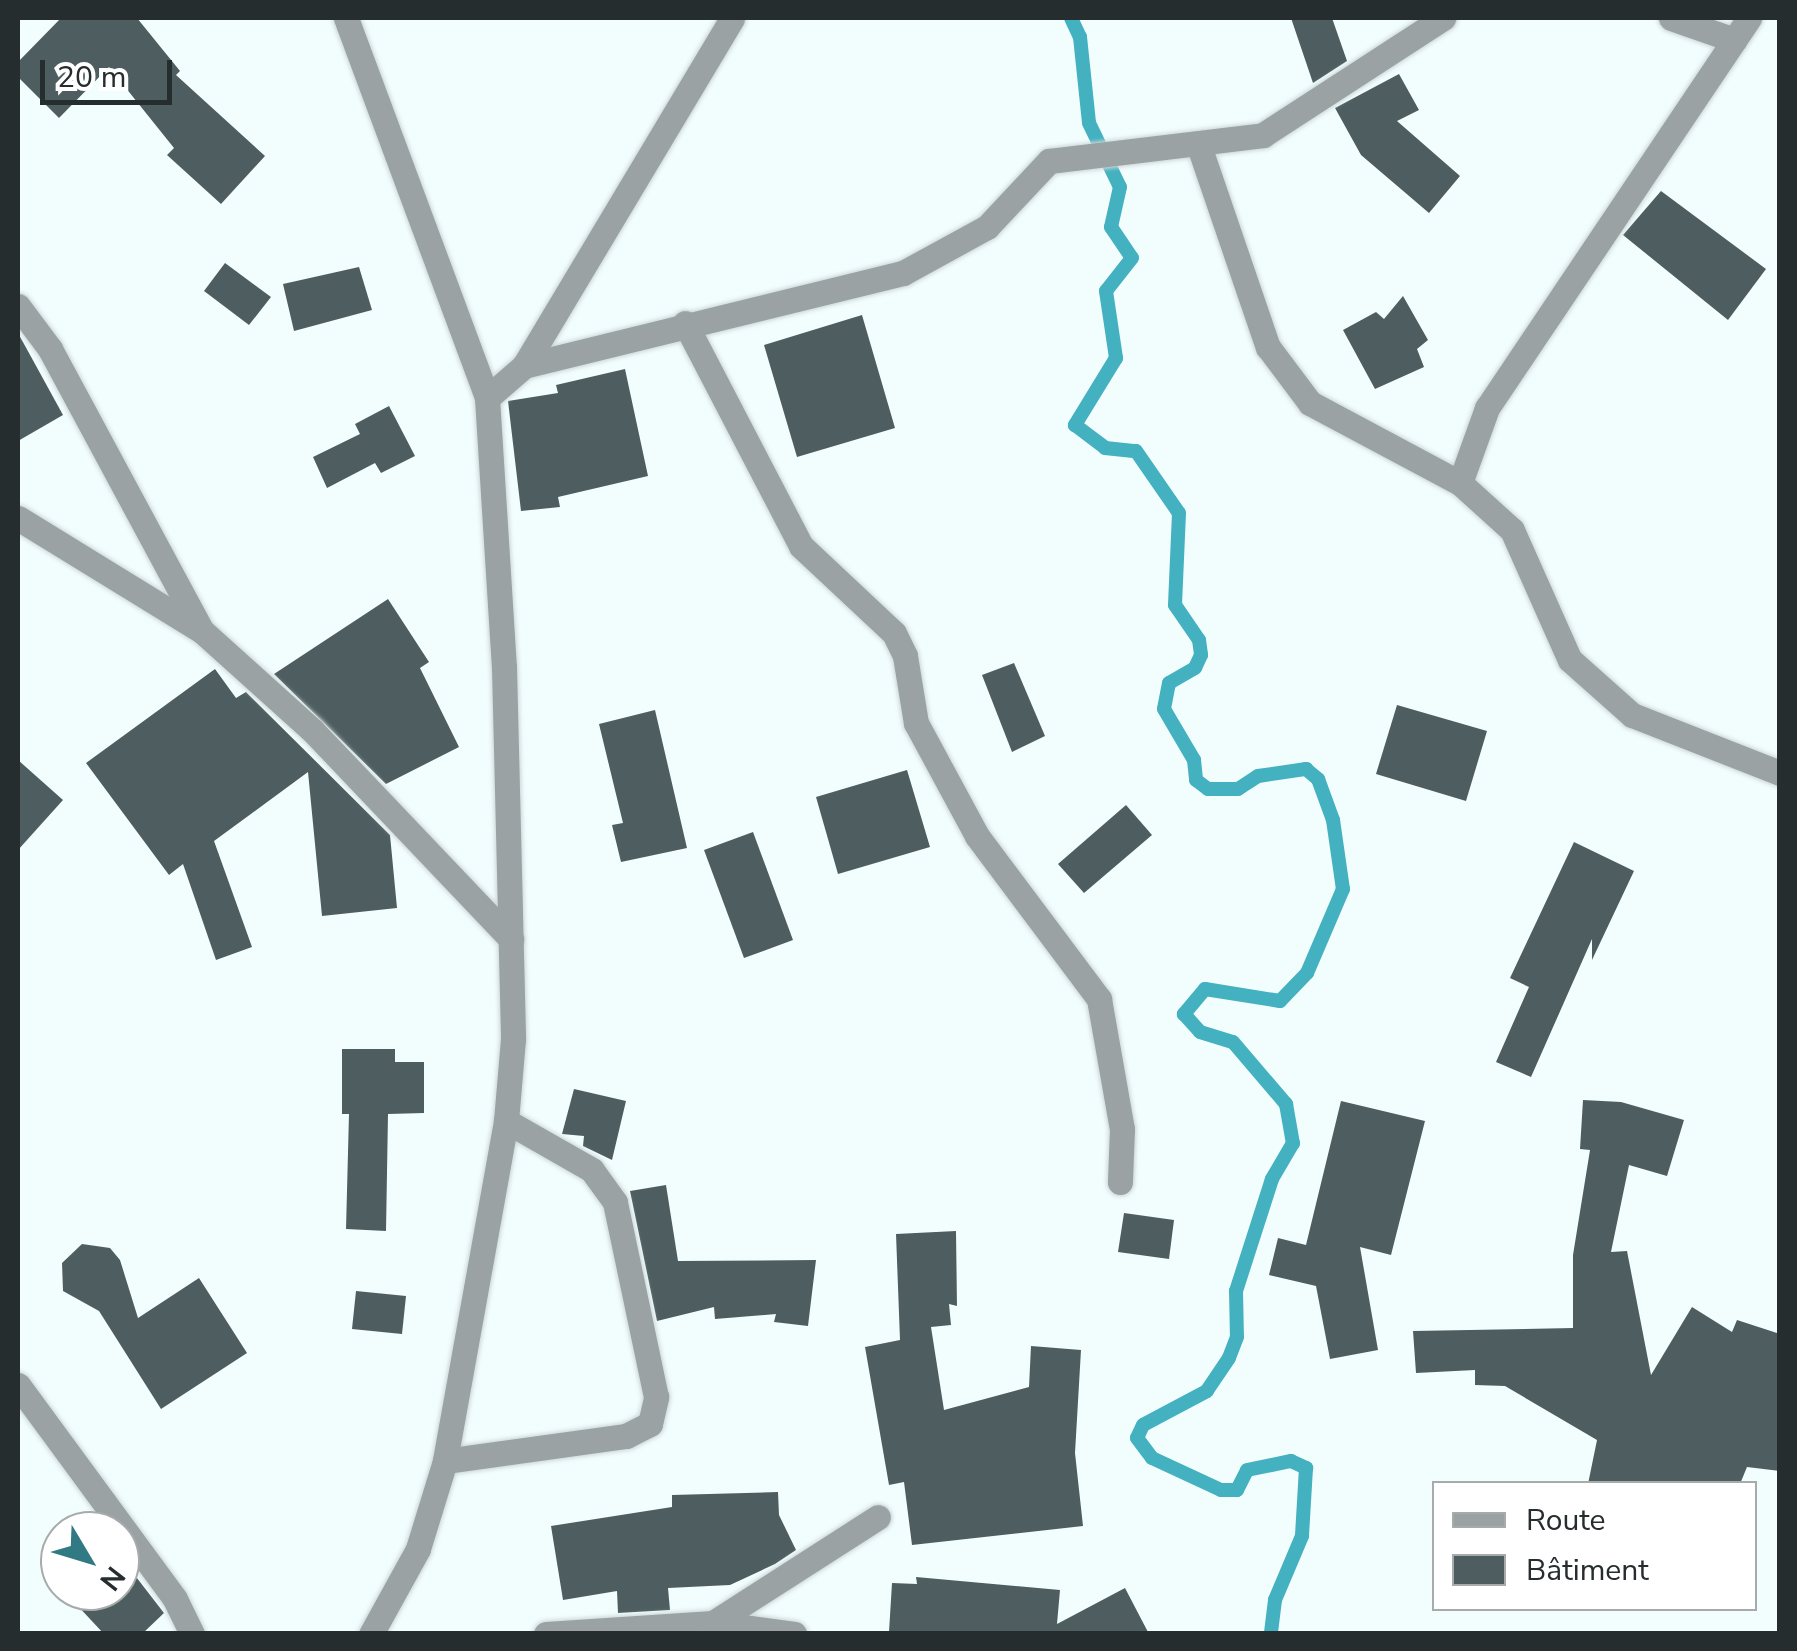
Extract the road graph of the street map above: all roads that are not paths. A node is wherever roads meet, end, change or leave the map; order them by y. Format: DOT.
graph roads {
  1 [pos="346,18"];
  2 [pos="732,18"];
  3 [pos="1443,18"];
  4 [pos="1671,18"];
  5 [pos="1750,18"];
  6 [pos="1734,40"];
  7 [pos="1199,146"];
  8 [pos="18,306"];
  9 [pos="685,322"];
  10 [pos="524,366"];
  11 [pos="488,398"];
  12 [pos="1460,483"];
  13 [pos="18,518"];
  14 [pos="202,632"];
  15 [pos="1780,774"];
  16 [pos="511,939"];
  17 [pos="506,1121"];
  18 [pos="1120,1182"];
  19 [pos="18,1384"];
  20 [pos="446,1460"];
  21 [pos="878,1517"];
  22 [pos="713,1624"];
  23 [pos="192,1634"];
  24 [pos="371,1634"];
  25 [pos="546,1634"];
  26 [pos="794,1634"];
  1 -- 11 [label="street"];
  2 -- 10 [label="street"];
  3 -- 7 [label="street"];
  4 -- 6 [label="street"];
  5 -- 6 [label="street"];
  6 -- 12 [label="street"];
  7 -- 9 [label="street"];
  7 -- 12 [label="street"];
  8 -- 14 [label="street"];
  9 -- 10 [label="street"];
  9 -- 18 [label="street"];
  10 -- 11 [label="street"];
  11 -- 16 [label="street"];
  12 -- 15 [label="street"];
  13 -- 14 [label="street"];
  14 -- 16 [label="street"];
  16 -- 17 [label="street"];
  17 -- 20 [label="street"];
  17 -- 20 [label="street"];
  19 -- 23 [label="street"];
  20 -- 24 [label="street"];
  21 -- 22 [label="street"];
  22 -- 25 [label="street"];
  22 -- 26 [label="street"];
}
